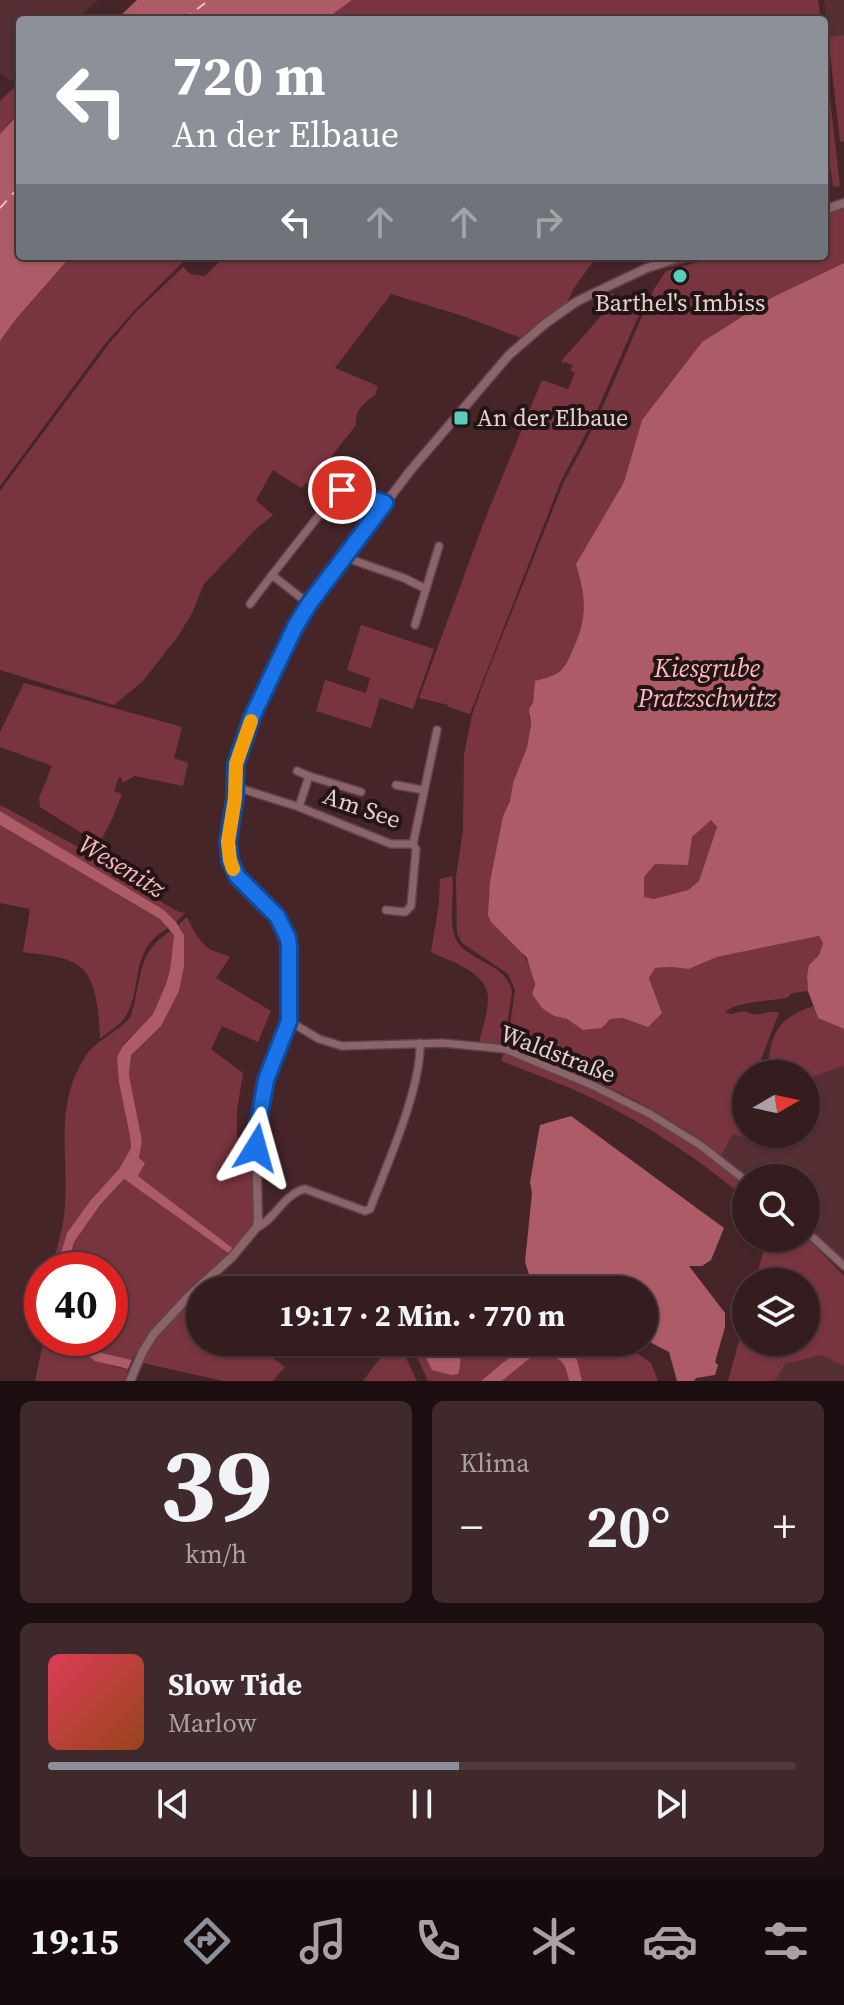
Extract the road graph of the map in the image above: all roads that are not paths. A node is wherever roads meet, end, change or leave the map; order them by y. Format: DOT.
graph roads {
  1 [pos="671,260"];
  2 [pos="385,503"];
  3 [pos="439,546"];
  4 [pos="344,557"];
  5 [pos="272,575"];
  6 [pos="426,589"];
  7 [pos="250,604"];
  8 [pos="309,604"];
  9 [pos="415,625"];
  10 [pos="437,730"];
  11 [pos="297,771"];
  12 [pos="309,776"];
  13 [pos="396,785"];
  14 [pos="236,787"];
  15 [pos="423,790"];
  16 [pos="361,792"];
  17 [pos="299,807"];
  18 [pos="413,844"];
  19 [pos="386,910"];
  20 [pos="289,1021"];
  21 [pos="420,1043"];
  22 [pos="655,1103"];
  23 [pos="650,1114"];
  24 [pos="732,1170"];
  25 [pos="256,1228"];
  26 [pos="820,1244"];
  27 [pos="844,1266"];
  28 [pos="130,1380"];
  1 -- 2 [label="street"];
  2 -- 4 [label="street"];
  2 -- 5 [label="street"];
  3 -- 6 [label="street"];
  4 -- 6 [label="street"];
  4 -- 8 [label="street"];
  5 -- 7 [label="street"];
  5 -- 8 [label="street"];
  6 -- 9 [label="street"];
  8 -- 14 [label="street"];
  10 -- 15 [label="street, Am See"];
  11 -- 12 [label="street, Am See"];
  12 -- 16 [label="street, Am See"];
  12 -- 17 [label="street, Am See"];
  13 -- 15 [label="street, Am See"];
  14 -- 17 [label="street, Am See"];
  14 -- 20 [label="street"];
  15 -- 18 [label="street, Am See"];
  17 -- 18 [label="street, Am See"];
  18 -- 19 [label="street, Am See"];
  20 -- 21 [label="street, Waldstraße"];
  20 -- 25 [label="street"];
  21 -- 23 [label="street, Waldstraße"];
  21 -- 25 [label="street"];
  22 -- 23 [label="street"];
  23 -- 24 [label="street, Waldstraße"];
  25 -- 28 [label="street"];
  26 -- 27 [label="street"];
}
